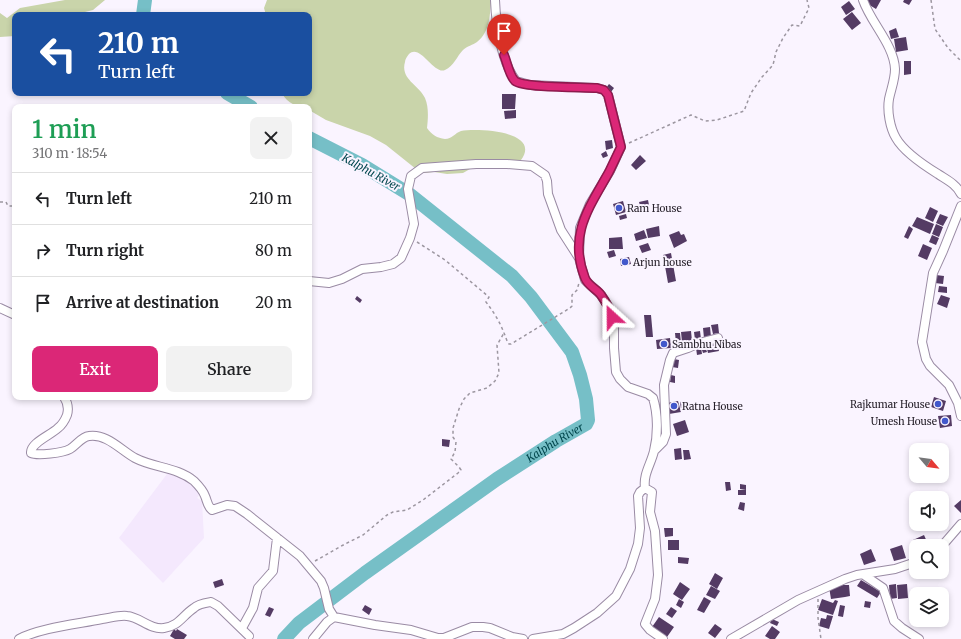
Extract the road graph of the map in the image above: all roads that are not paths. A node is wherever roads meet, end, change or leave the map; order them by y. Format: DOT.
graph roads {
  1 [pos="495,0"];
  2 [pos="863,0"];
  3 [pos="961,194"];
  4 [pos="961,206"];
  5 [pos="579,258"];
  6 [pos="312,281"];
  7 [pos="0,308"];
  8 [pos="12,313"];
  9 [pos="718,338"];
  10 [pos="66,400"];
  11 [pos="961,416"];
  12 [pos="654,451"];
  13 [pos="645,488"];
  14 [pos="961,524"];
  15 [pos="277,538"];
  16 [pos="948,539"];
  17 [pos="909,564"];
  18 [pos="864,575"];
  19 [pos="334,618"];
  20 [pos="242,628"];
  21 [pos="249,636"];
  22 [pos="19,639"];
  23 [pos="313,639"];
  24 [pos="523,639"];
  25 [pos="534,639"];
  26 [pos="663,639"];
  27 [pos="731,639"];
  28 [pos="919,639"];
  1 -- 5 [label="street"];
  2 -- 3 [label="street"];
  4 -- 11 [label="street"];
  5 -- 6 [label="street"];
  5 -- 12 [label="street"];
  7 -- 8 [label="street"];
  9 -- 12 [label="street"];
  10 -- 15 [label="street"];
  12 -- 13 [label="street"];
  13 -- 25 [label="street"];
  13 -- 26 [label="street"];
  14 -- 16 [label="street"];
  15 -- 19 [label="street"];
  15 -- 20 [label="street"];
  17 -- 18 [label="street"];
  18 -- 27 [label="street"];
  18 -- 28 [label="street"];
  19 -- 23 [label="street"];
  19 -- 24 [label="street"];
  20 -- 21 [label="street"];
  20 -- 22 [label="street"];
}
